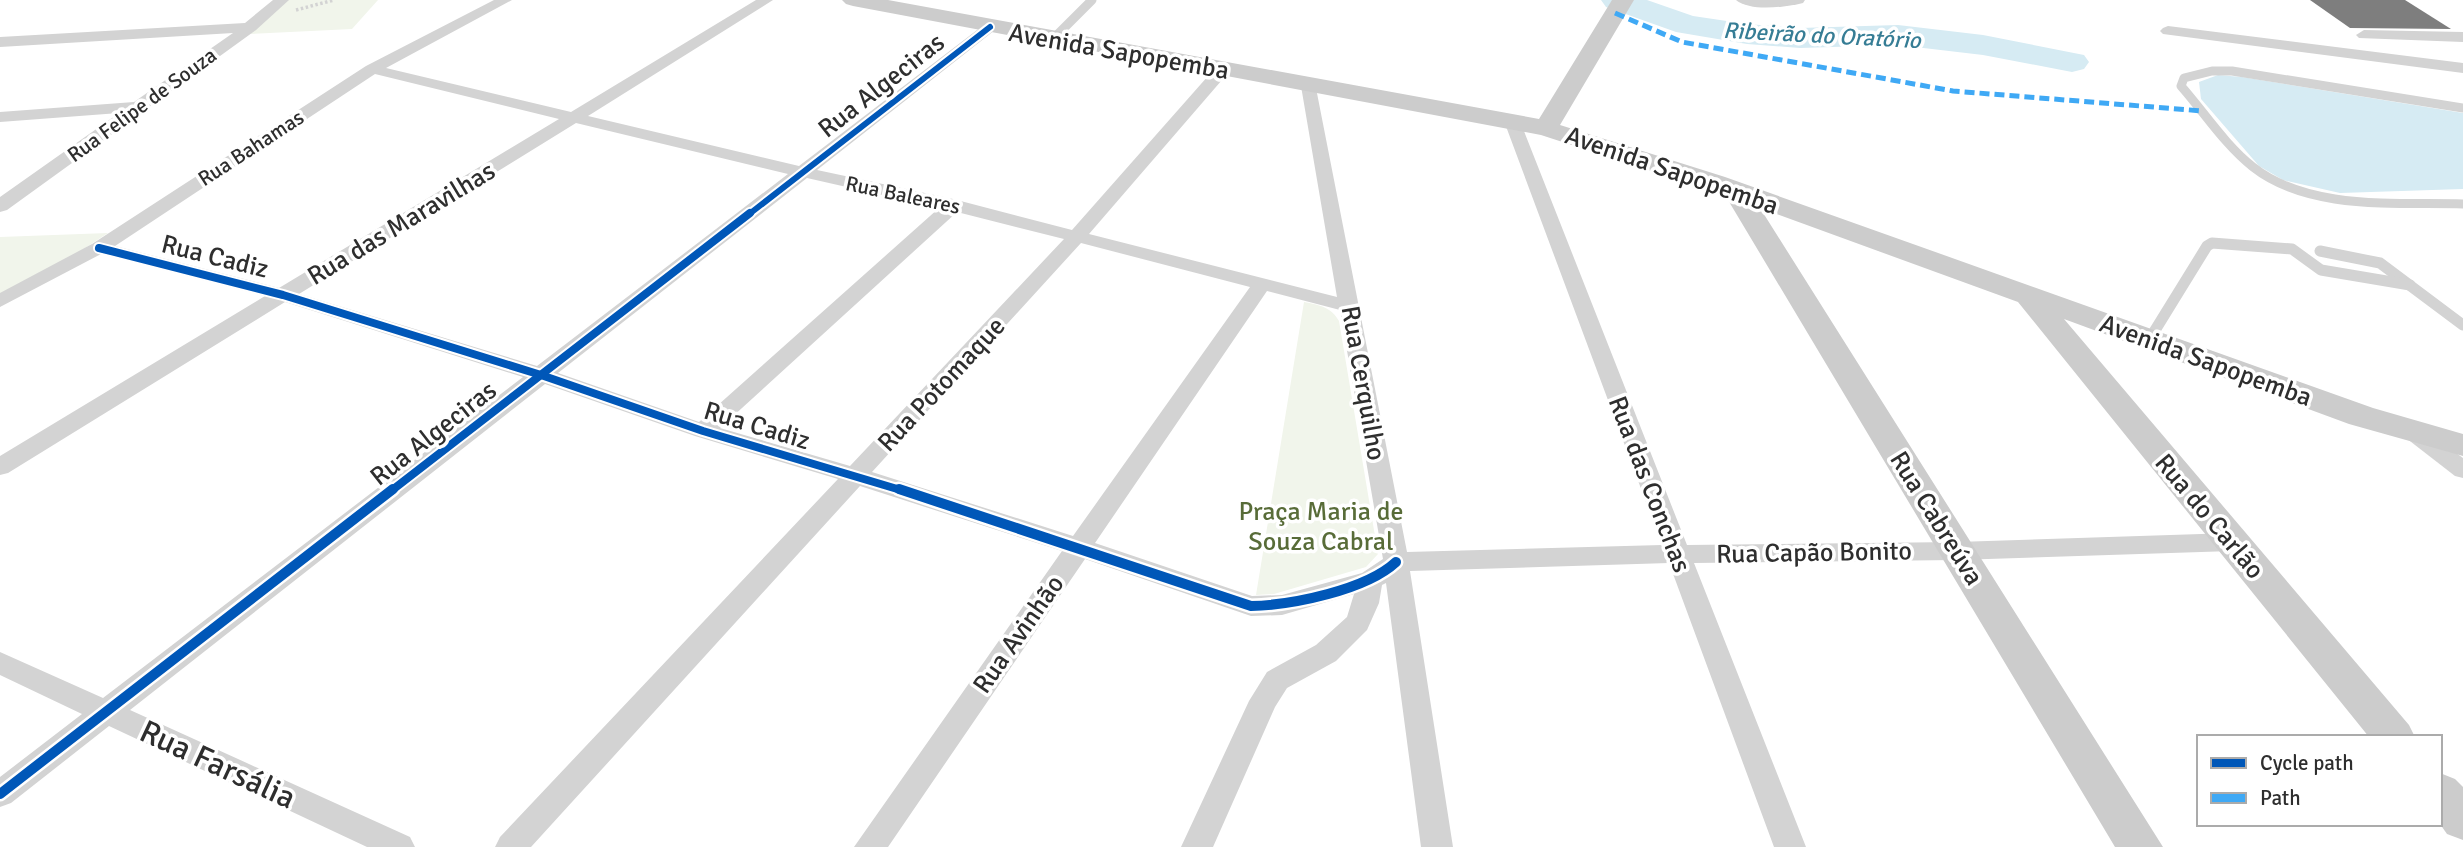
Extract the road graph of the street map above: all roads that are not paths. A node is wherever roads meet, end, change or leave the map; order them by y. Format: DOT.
graph roads {
  1 [pos="282,0"];
  2 [pos="505,0"];
  3 [pos="766,0"];
  4 [pos="853,0"];
  5 [pos="949,0"];
  6 [pos="1092,0"];
  7 [pos="1743,0"];
  8 [pos="1798,0"];
  9 [pos="1620,5"];
  10 [pos="932,16"];
  11 [pos="251,26"];
  12 [pos="990,27"];
  13 [pos="2168,31"];
  14 [pos="2364,35"];
  15 [pos="1054,38"];
  16 [pos="0,41"];
  17 [pos="2459,41"];
  18 [pos="2463,68"];
  19 [pos="372,69"];
  20 [pos="1222,70"];
  21 [pos="1309,86"];
  22 [pos="140,107"];
  23 [pos="2463,108"];
  24 [pos="0,117"];
  25 [pos="573,117"];
  26 [pos="1512,121"];
  27 [pos="1546,128"];
  28 [pos="803,173"];
  29 [pos="1735,190"];
  30 [pos="2463,204"];
  31 [pos="953,205"];
  32 [pos="0,206"];
  33 [pos="1077,236"];
  34 [pos="99,248"];
  35 [pos="2320,251"];
  36 [pos="1262,284"];
  37 [pos="2410,285"];
  38 [pos="283,295"];
  39 [pos="2027,295"];
  40 [pos="0,301"];
  41 [pos="1350,306"];
  42 [pos="2463,325"];
  43 [pos="2149,340"];
  44 [pos="541,375"];
  45 [pos="703,431"];
  46 [pos="2414,433"];
  47 [pos="2463,444"];
  48 [pos="0,467"];
  49 [pos="2463,470"];
  50 [pos="857,476"];
  51 [pos="2232,542"];
  52 [pos="1079,547"];
  53 [pos="1958,551"];
  54 [pos="1676,554"];
  55 [pos="1396,562"];
  56 [pos="1370,580"];
  57 [pos="0,663"];
  58 [pos="106,712"];
  59 [pos="2392,735"];
  60 [pos="0,794"];
  61 [pos="2442,794"];
  62 [pos="2463,820"];
  63 [pos="399,847"];
  64 [pos="511,847"];
  65 [pos="870,847"];
  66 [pos="1197,847"];
  67 [pos="1437,847"];
  68 [pos="1790,847"];
  69 [pos="2140,847"];
  1 -- 11 [label="street, Rua Felipe de Souza"];
  2 -- 19 [label="street, Rua Bahamas"];
  3 -- 25 [label="street, Rua das Maravilhas"];
  4 -- 10 [label="main road, Avenida Sapopemba"];
  5 -- 10 [label="main road"];
  6 -- 15 [label="lane"];
  7 -- 8 [label="street"];
  9 -- 27 [label="main road"];
  10 -- 12 [label="main road, Avenida Sapopemba"];
  11 -- 16 [label="street"];
  11 -- 22 [label="street, Rua Felipe de Souza"];
  12 -- 15 [label="main road, Avenida Sapopemba"];
  12 -- 28 [label="street, Rua Algeciras"];
  13 -- 18 [label="street"];
  14 -- 17 [label="street"];
  15 -- 20 [label="main road, Avenida Sapopemba"];
  19 -- 25 [label="street, Rua Baleares"];
  19 -- 34 [label="street, Rua Bahamas"];
  20 -- 21 [label="main road, Avenida Sapopemba"];
  20 -- 33 [label="street, Rua Potomaque"];
  21 -- 26 [label="main road, Avenida Sapopemba"];
  21 -- 41 [label="street, Rua Cerquilho"];
  22 -- 24 [label="street"];
  22 -- 32 [label="street, Rua Felipe de Souza"];
  23 -- 30 [label="lane"];
  25 -- 28 [label="street, Rua Baleares"];
  25 -- 38 [label="street, Rua das Maravilhas"];
  26 -- 27 [label="main road, Avenida Sapopemba"];
  26 -- 54 [label="street, Rua das Conchas"];
  27 -- 29 [label="main road, Avenida Sapopemba"];
  28 -- 31 [label="street, Rua Baleares"];
  28 -- 44 [label="street, Rua Algeciras"];
  29 -- 39 [label="main road, Avenida Sapopemba"];
  29 -- 53 [label="main road, Rua Cabreúva"];
  31 -- 33 [label="street, Rua Baleares"];
  31 -- 45 [label="street"];
  33 -- 36 [label="street, Rua Baleares"];
  33 -- 50 [label="street, Rua Potomaque"];
  34 -- 38 [label="street, Rua Cadiz"];
  34 -- 40 [label="street, Rua Bahamas"];
  35 -- 37 [label="lane"];
  36 -- 41 [label="street, Rua Baleares"];
  36 -- 52 [label="street, Rua Avinhão"];
  37 -- 42 [label="lane"];
  37 -- 43 [label="lane"];
  38 -- 44 [label="street, Rua Cadiz"];
  38 -- 48 [label="street, Rua das Maravilhas"];
  39 -- 43 [label="main road, Avenida Sapopemba"];
  39 -- 51 [label="main road, Rua do Carlão"];
  41 -- 55 [label="street, Rua Cerquilho"];
  43 -- 46 [label="main road, Avenida Sapopemba"];
  44 -- 45 [label="street, Rua Cadiz"];
  44 -- 58 [label="street, Rua Algeciras"];
  45 -- 50 [label="street, Rua Cadiz"];
  46 -- 47 [label="main road, Avenida Sapopemba"];
  46 -- 49 [label="street"];
  50 -- 52 [label="street, Rua Cadiz"];
  50 -- 64 [label="street, Rua Potomaque"];
  51 -- 53 [label="street, Rua Capão Bonito"];
  51 -- 59 [label="main road, Rua do Carlão"];
  52 -- 56 [label="street, Rua Cadiz"];
  52 -- 65 [label="street, Rua Avinhão"];
  53 -- 54 [label="street, Rua Capão Bonito"];
  53 -- 69 [label="main road, Rua Cabreúva"];
  54 -- 55 [label="street, Rua Capão Bonito"];
  54 -- 68 [label="street, Rua das Conchas"];
  55 -- 56 [label="street, Rua Cadiz"];
  55 -- 67 [label="street, Rua Cerquilho"];
  56 -- 66 [label="street"];
  57 -- 58 [label="street, Rua Farsália"];
  58 -- 60 [label="street, Rua Algeciras"];
  58 -- 63 [label="street, Rua Farsália"];
  61 -- 62 [label="main road"];
}
